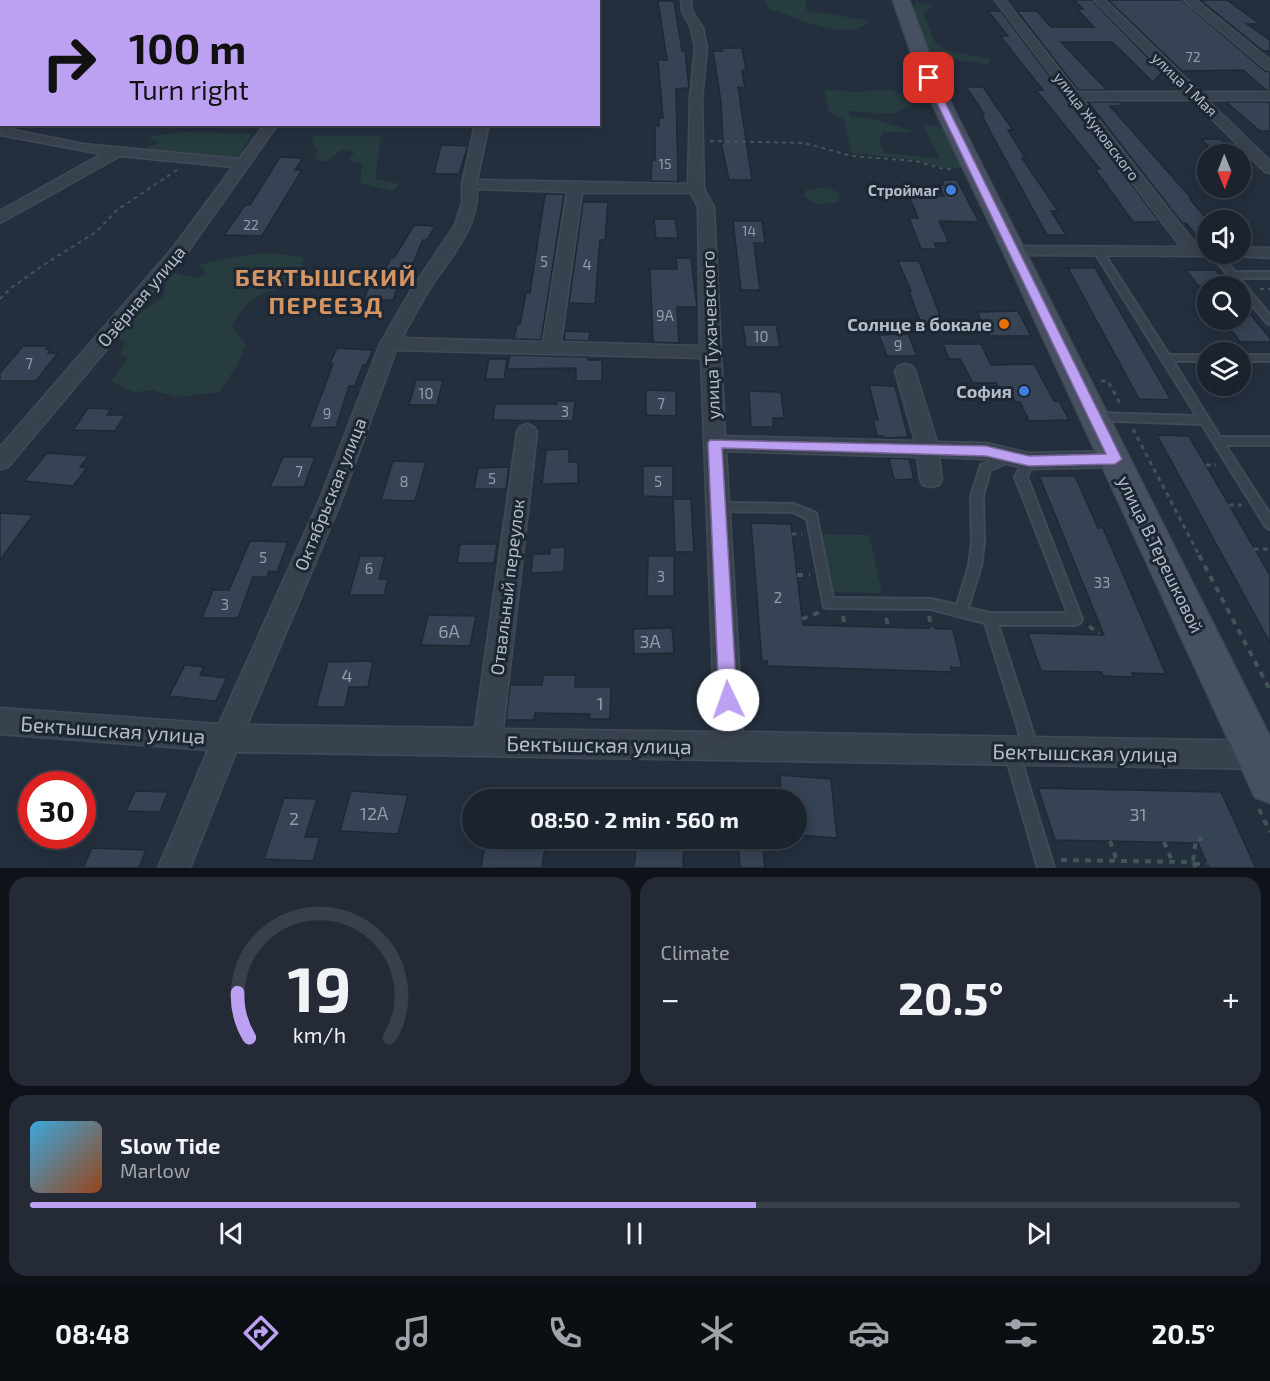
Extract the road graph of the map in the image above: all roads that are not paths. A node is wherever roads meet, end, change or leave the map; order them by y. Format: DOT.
graph roads {
  1 [pos="686,0"];
  2 [pos="901,0"];
  3 [pos="1000,0"];
  4 [pos="1099,0"];
  5 [pos="1189,0"];
  6 [pos="1270,66"];
  7 [pos="1074,96"];
  8 [pos="1199,96"];
  9 [pos="1270,96"];
  10 [pos="271,126"];
  11 [pos="482,126"];
  12 [pos="0,131"];
  13 [pos="116,152"];
  14 [pos="244,164"];
  15 [pos="1270,169"];
  16 [pos="469,184"];
  17 [pos="575,188"];
  18 [pos="696,189"];
  19 [pos="0,218"];
  20 [pos="1197,248"];
  21 [pos="1015,251"];
  22 [pos="1098,251"];
  23 [pos="1197,252"];
  24 [pos="1251,252"];
  25 [pos="1270,253"];
  26 [pos="1223,264"];
  27 [pos="1232,275"];
  28 [pos="1270,275"];
  29 [pos="1270,321"];
  30 [pos="389,344"];
  31 [pos="551,348"];
  32 [pos="710,352"];
  33 [pos="1167,358"];
  34 [pos="1197,358"];
  35 [pos="1251,358"];
  36 [pos="1270,358"];
  37 [pos="905,371"];
  38 [pos="1095,417"];
  39 [pos="1205,420"];
  40 [pos="527,432"];
  41 [pos="1217,441"];
  42 [pos="1270,441"];
  43 [pos="714,443"];
  44 [pos="926,449"];
  45 [pos="1020,459"];
  46 [pos="1115,459"];
  47 [pos="0,461"];
  48 [pos="931,479"];
  49 [pos="718,507"];
  50 [pos="1270,524"];
  51 [pos="961,611"];
  52 [pos="990,618"];
  53 [pos="0,721"];
  54 [pos="226,738"];
  55 [pos="487,742"];
  56 [pos="730,746"];
  57 [pos="1022,751"];
  58 [pos="1264,755"];
  59 [pos="1263,792"];
  60 [pos="1045,864"];
  61 [pos="174,868"];
  1 -- 18 [label="street, улица Тухачевского"];
  2 -- 21 [label="main road, улица В.Терешковой"];
  3 -- 7 [label="street, улица Жуковского"];
  4 -- 8 [label="street, улица 1 Мая"];
  5 -- 6 [label="street"];
  7 -- 8 [label="street"];
  7 -- 20 [label="street, улица Жуковского"];
  8 -- 9 [label="street"];
  8 -- 15 [label="street, улица 1 Мая"];
  10 -- 14 [label="street, Озёрная улица"];
  11 -- 16 [label="street, Октябрьская улица"];
  12 -- 13 [label="street"];
  13 -- 14 [label="street"];
  13 -- 19 [label="street"];
  14 -- 47 [label="street, Озёрная улица"];
  16 -- 17 [label="street"];
  16 -- 30 [label="street, Октябрьская улица"];
  17 -- 18 [label="street"];
  17 -- 31 [label="street"];
  18 -- 32 [label="street, улица Тухачевского"];
  21 -- 22 [label="street"];
  21 -- 38 [label="main road, улица В.Терешковой"];
  22 -- 23 [label="street"];
  22 -- 33 [label="lane"];
  24 -- 25 [label="street"];
  26 -- 27 [label="lane"];
  27 -- 28 [label="lane"];
  27 -- 29 [label="lane"];
  30 -- 31 [label="street"];
  30 -- 54 [label="street, Октябрьская улица"];
  31 -- 32 [label="street"];
  32 -- 43 [label="street, улица Тухачевского"];
  33 -- 34 [label="lane"];
  33 -- 39 [label="lane"];
  35 -- 36 [label="lane"];
  37 -- 44 [label="street"];
  38 -- 39 [label="lane"];
  38 -- 46 [label="main road, улица В.Терешковой"];
  39 -- 41 [label="lane"];
  40 -- 55 [label="street, Отвальный переулок"];
  41 -- 42 [label="lane"];
  41 -- 50 [label="lane"];
  43 -- 44 [label="street"];
  43 -- 49 [label="street, улица Тухачевского"];
  44 -- 45 [label="street"];
  44 -- 48 [label="street"];
  45 -- 46 [label="street"];
  45 -- 51 [label="lane"];
  45 -- 52 [label="lane"];
  46 -- 58 [label="main road, улица В.Терешковой"];
  49 -- 51 [label="lane"];
  49 -- 56 [label="street, улица Тухачевского"];
  51 -- 52 [label="lane"];
  52 -- 57 [label="lane"];
  53 -- 54 [label="street, Бектышская улица"];
  54 -- 55 [label="street, Бектышская улица"];
  54 -- 61 [label="street, Октябрьская улица"];
  55 -- 56 [label="street, Бектышская улица"];
  56 -- 57 [label="street, Бектышская улица"];
  57 -- 58 [label="street, Бектышская улица"];
  57 -- 60 [label="lane"];
  58 -- 59 [label="main road, улица В.Терешковой"];
}
